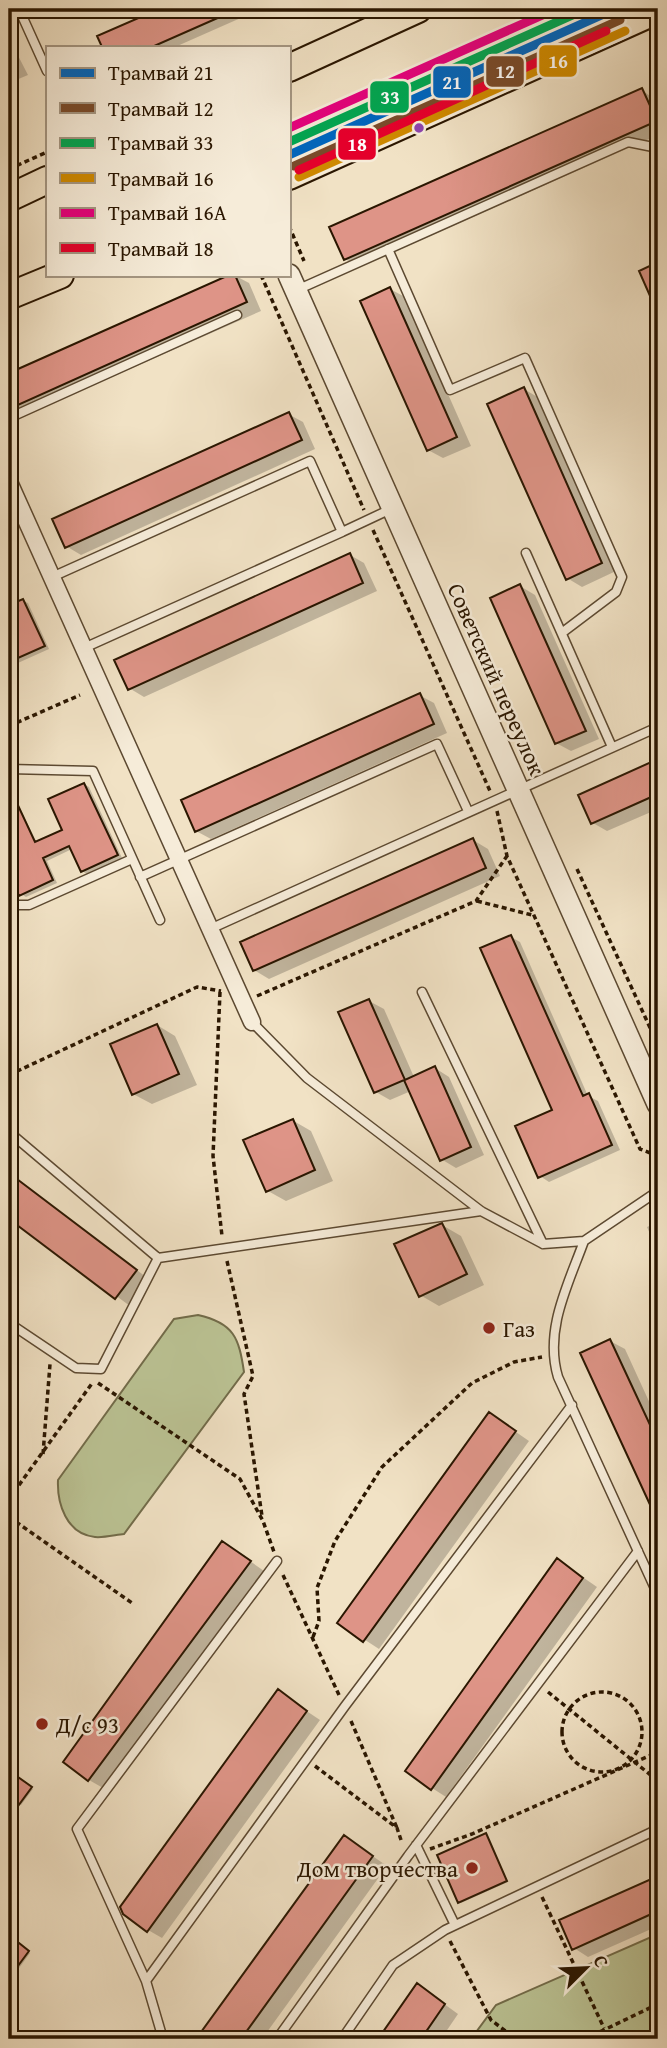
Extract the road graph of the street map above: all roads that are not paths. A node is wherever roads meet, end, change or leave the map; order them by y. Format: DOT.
graph roads {
  1 [pos="19,9"];
  2 [pos="418,9"];
  3 [pos="658,10"];
  4 [pos="290,68"];
  5 [pos="46,69"];
  6 [pos="658,148"];
  7 [pos="290,176"];
  8 [pos="46,180"];
  9 [pos="9,198"];
  10 [pos="388,249"];
  11 [pos="58,276"];
  12 [pos="292,283"];
  13 [pos="9,296"];
  14 [pos="237,315"];
  15 [pos="9,418"];
  16 [pos="9,482"];
  17 [pos="391,509"];
  18 [pos="342,532"];
  19 [pos="526,553"];
  20 [pos="52,577"];
  21 [pos="563,632"];
  22 [pos="84,648"];
  23 [pos="658,727"];
  24 [pos="612,747"];
  25 [pos="9,769"];
  26 [pos="518,789"];
  27 [pos="468,811"];
  28 [pos="132,859"];
  29 [pos="179,859"];
  30 [pos="141,877"];
  31 [pos="9,905"];
  32 [pos="160,920"];
  33 [pos="211,929"];
  34 [pos="422,992"];
  35 [pos="252,1022"];
  36 [pos="658,1104"];
  37 [pos="9,1132"];
  38 [pos="658,1191"];
  39 [pos="481,1211"];
  40 [pos="584,1241"];
  41 [pos="543,1244"];
  42 [pos="158,1258"];
  43 [pos="9,1323"];
  44 [pos="572,1405"];
  45 [pos="638,1551"];
  46 [pos="277,1561"];
  47 [pos="658,1595"];
  48 [pos="658,1829"];
  49 [pos="418,1849"];
  50 [pos="455,1925"];
  51 [pos="146,1981"];
  52 [pos="163,2039"];
  53 [pos="277,2039"];
  54 [pos="342,2039"];
  1 -- 5 [label="lane"];
  2 -- 4 [label="main road"];
  3 -- 7 [label="main road"];
  6 -- 10 [label="lane"];
  8 -- 9 [label="main road"];
  10 -- 12 [label="lane"];
  10 -- 21 [label="lane"];
  11 -- 13 [label="main road"];
  12 -- 17 [label="street, Советский переулок"];
  14 -- 15 [label="lane"];
  16 -- 20 [label="street"];
  17 -- 18 [label="lane"];
  17 -- 26 [label="street, Советский переулок"];
  18 -- 20 [label="lane"];
  18 -- 22 [label="lane"];
  19 -- 21 [label="lane"];
  20 -- 22 [label="street"];
  21 -- 24 [label="lane"];
  22 -- 29 [label="street"];
  23 -- 24 [label="lane"];
  24 -- 26 [label="lane"];
  25 -- 28 [label="lane"];
  26 -- 27 [label="lane"];
  26 -- 36 [label="street, Советский переулок"];
  27 -- 29 [label="lane"];
  27 -- 33 [label="lane"];
  28 -- 30 [label="lane"];
  28 -- 31 [label="lane"];
  29 -- 30 [label="lane"];
  29 -- 33 [label="street"];
  30 -- 32 [label="lane"];
  33 -- 35 [label="street"];
  34 -- 41 [label="lane"];
  35 -- 39 [label="lane"];
  37 -- 42 [label="lane"];
  38 -- 40 [label="lane"];
  39 -- 41 [label="lane"];
  39 -- 42 [label="lane"];
  40 -- 41 [label="lane"];
  40 -- 44 [label="lane"];
  42 -- 43 [label="lane"];
  44 -- 45 [label="lane"];
  44 -- 51 [label="lane"];
  45 -- 47 [label="lane"];
  45 -- 49 [label="lane"];
  46 -- 51 [label="lane"];
  48 -- 50 [label="lane"];
  49 -- 50 [label="lane"];
  49 -- 53 [label="lane"];
  50 -- 54 [label="lane"];
  51 -- 52 [label="lane"];
}
